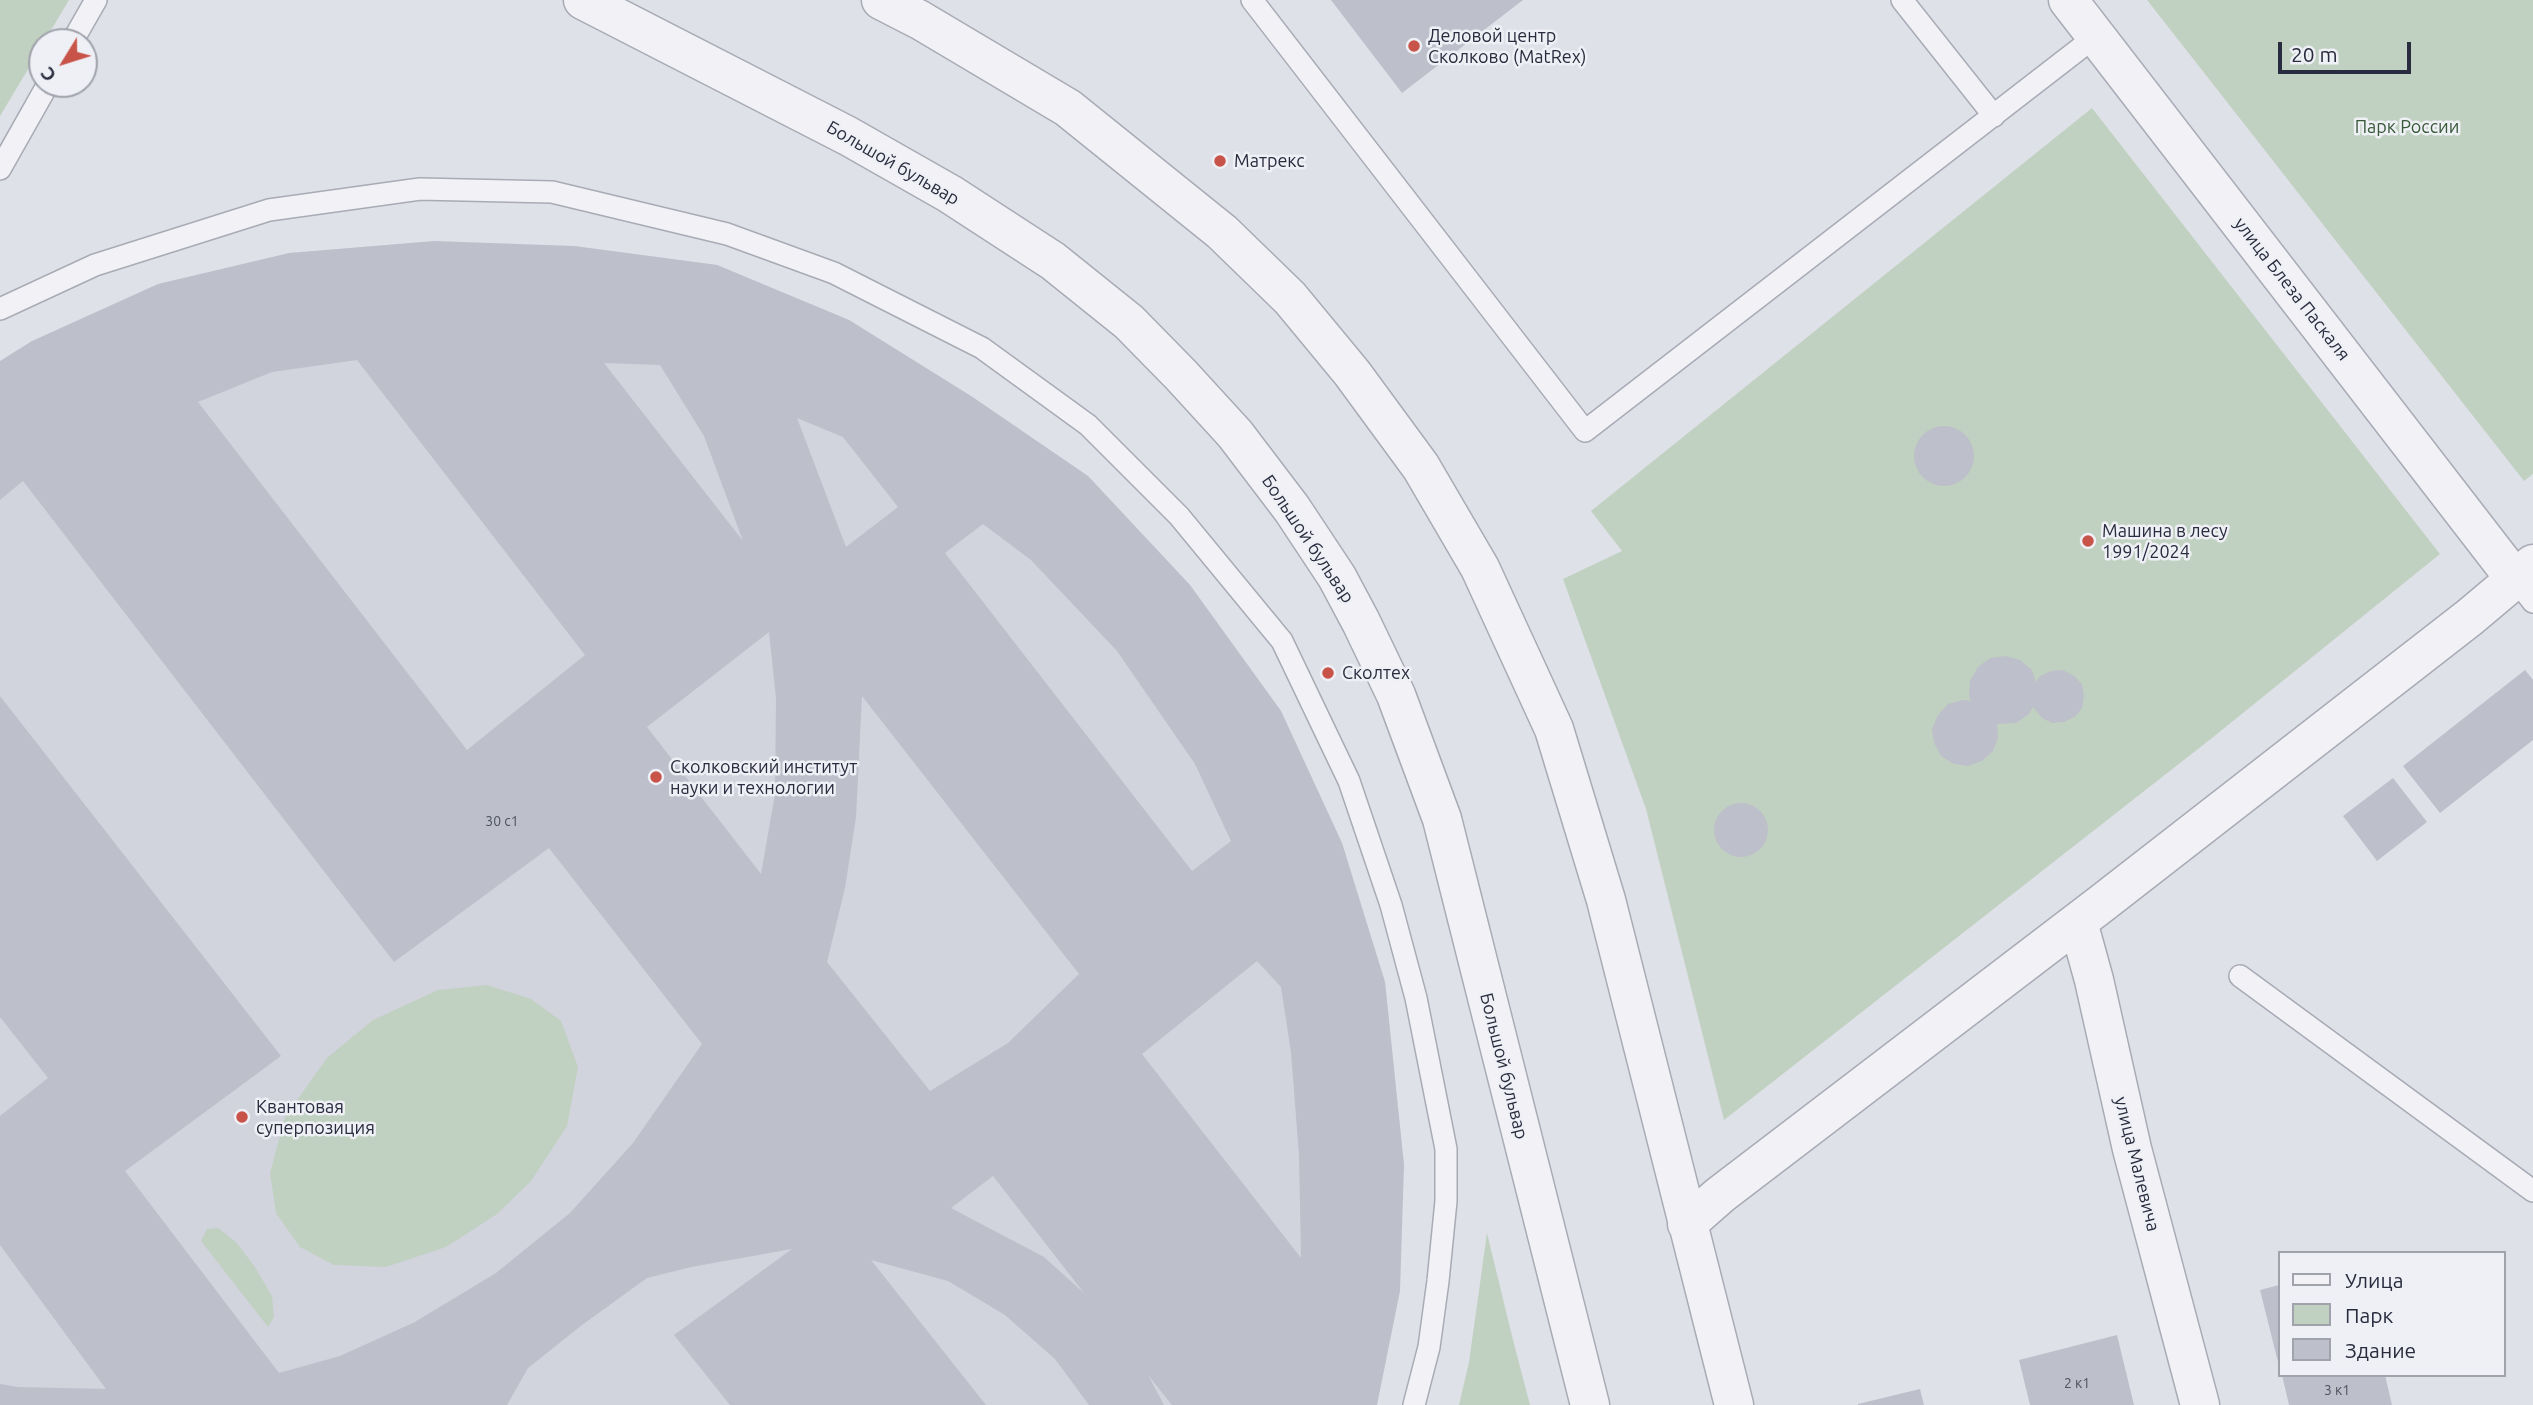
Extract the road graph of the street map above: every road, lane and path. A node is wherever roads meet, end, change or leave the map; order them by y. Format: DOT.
graph roads {
  1 [pos="96,0"];
  2 [pos="583,0"];
  3 [pos="880,0"];
  4 [pos="1252,0"];
  5 [pos="1902,0"];
  6 [pos="2068,0"];
  7 [pos="80,28"];
  8 [pos="2096,36"];
  9 [pos="40,98"];
  10 [pos="1994,116"];
  11 [pos="0,169"];
  12 [pos="0,309"];
  13 [pos="2527,582"];
  14 [pos="2078,922"];
  15 [pos="2240,976"];
  16 [pos="2533,1191"];
  17 [pos="1687,1224"];
  18 [pos="1414,1405"];
  19 [pos="1590,1405"];
  20 [pos="1734,1405"];
  21 [pos="2200,1405"];
  1 -- 7 [label="lane"];
  2 -- 19 [label="street, Большой бульвар"];
  3 -- 17 [label="street"];
  4 -- 10 [label="lane"];
  5 -- 10 [label="lane"];
  6 -- 8 [label="street, улица Блеза Паскаля"];
  8 -- 10 [label="lane"];
  8 -- 13 [label="street, улица Блеза Паскаля"];
  9 -- 11 [label="lane"];
  12 -- 18 [label="lane"];
  13 -- 14 [label="street"];
  14 -- 17 [label="street"];
  14 -- 21 [label="street, улица Малевича"];
  15 -- 16 [label="lane"];
  17 -- 20 [label="street"];
}
